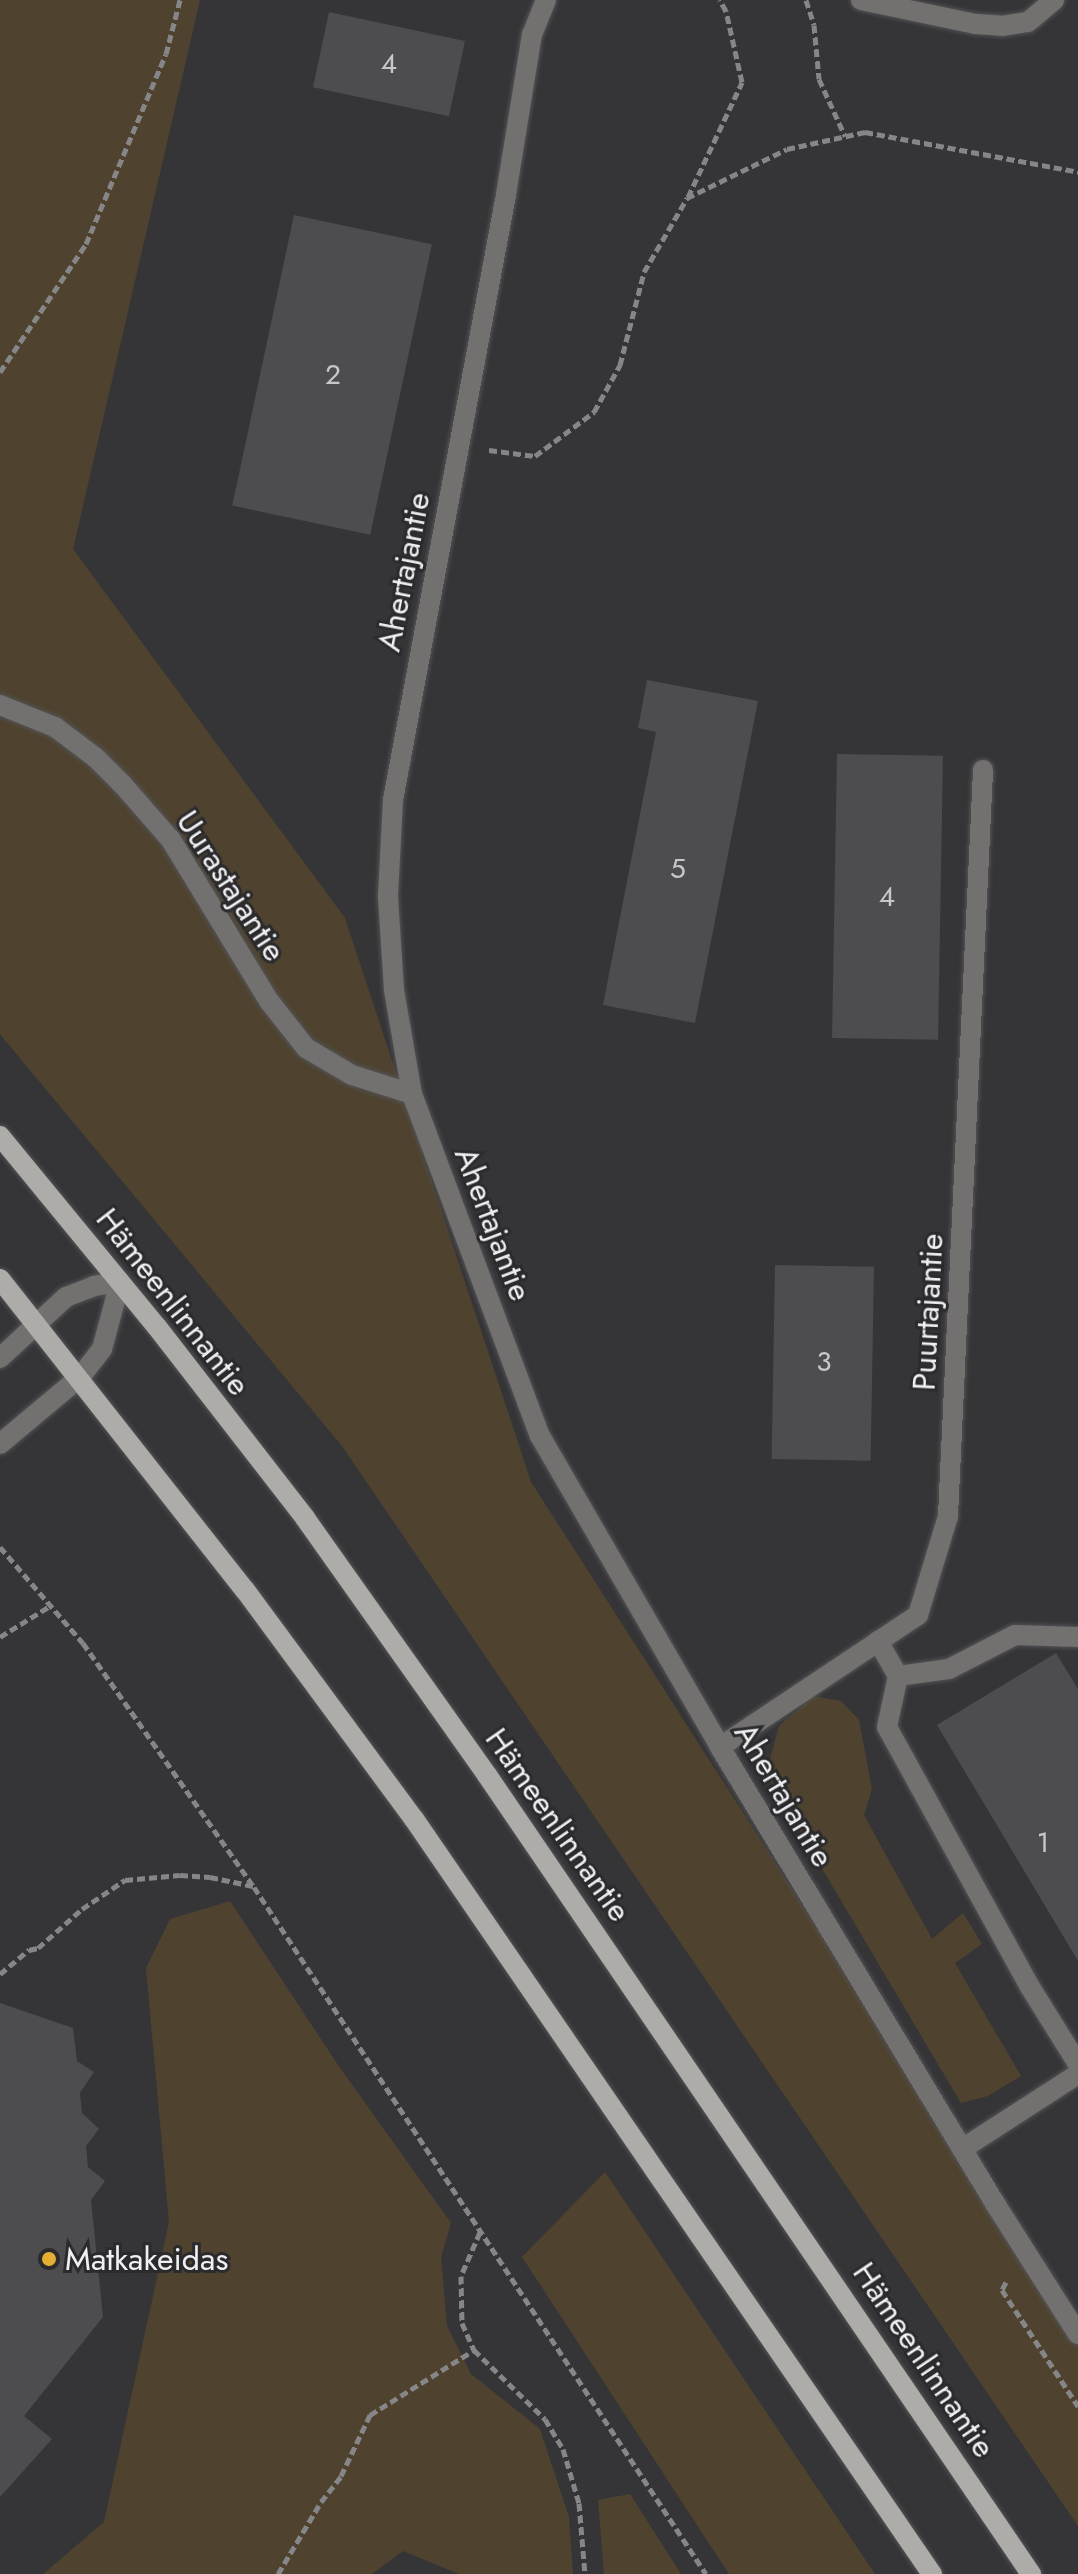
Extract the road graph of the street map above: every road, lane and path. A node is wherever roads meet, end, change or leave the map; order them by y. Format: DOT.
graph roads {
  1 [pos="180,0"];
  2 [pos="546,0"];
  3 [pos="720,0"];
  4 [pos="806,0"];
  5 [pos="861,0"];
  6 [pos="1054,0"];
  7 [pos="845,136"];
  8 [pos="1078,172"];
  9 [pos="687,198"];
  10 [pos="0,372"];
  11 [pos="458,447"];
  12 [pos="0,705"];
  13 [pos="983,770"];
  14 [pos="412,1094"];
  15 [pos="0,1136"];
  16 [pos="0,1279"];
  17 [pos="120,1282"];
  18 [pos="36,1323"];
  19 [pos="0,1358"];
  20 [pos="80,1377"];
  21 [pos="0,1444"];
  22 [pos="0,1547"];
  23 [pos="50,1606"];
  24 [pos="0,1637"];
  25 [pos="1078,1637"];
  26 [pos="878,1641"];
  27 [pos="898,1676"];
  28 [pos="720,1747"];
  29 [pos="254,1887"];
  30 [pos="0,1974"];
  31 [pos="1078,2064"];
  32 [pos="1078,2074"];
  33 [pos="962,2149"];
  34 [pos="480,2232"];
  35 [pos="1078,2334"];
  36 [pos="474,2350"];
  37 [pos="278,2574"];
  38 [pos="585,2574"];
  39 [pos="706,2574"];
  40 [pos="932,2574"];
  41 [pos="1031,2574"];
  1 -- 10 [label="path"];
  2 -- 11 [label="street, Ahertajantie"];
  3 -- 9 [label="path"];
  4 -- 7 [label="path"];
  5 -- 6 [label="street"];
  7 -- 8 [label="path"];
  7 -- 9 [label="path"];
  9 -- 11 [label="path"];
  11 -- 14 [label="street, Ahertajantie"];
  12 -- 14 [label="street, Uurastajantie"];
  13 -- 26 [label="street, Puurtajantie"];
  14 -- 28 [label="street, Ahertajantie"];
  15 -- 17 [label="main road, Hämeenlinnantie"];
  16 -- 18 [label="main road"];
  17 -- 18 [label="street"];
  17 -- 20 [label="street"];
  17 -- 41 [label="main road, Hämeenlinnantie"];
  18 -- 19 [label="street"];
  18 -- 20 [label="main road"];
  20 -- 21 [label="street"];
  20 -- 40 [label="main road"];
  22 -- 23 [label="path"];
  23 -- 24 [label="path"];
  23 -- 29 [label="path"];
  25 -- 27 [label="street"];
  26 -- 27 [label="street"];
  26 -- 28 [label="street, Puurtajantie"];
  27 -- 31 [label="street"];
  28 -- 33 [label="street, Ahertajantie"];
  29 -- 30 [label="path"];
  29 -- 34 [label="path"];
  32 -- 33 [label="street"];
  33 -- 35 [label="street, Ahertajantie"];
  34 -- 36 [label="path"];
  34 -- 39 [label="path"];
  36 -- 37 [label="path"];
  36 -- 38 [label="path"];
}
